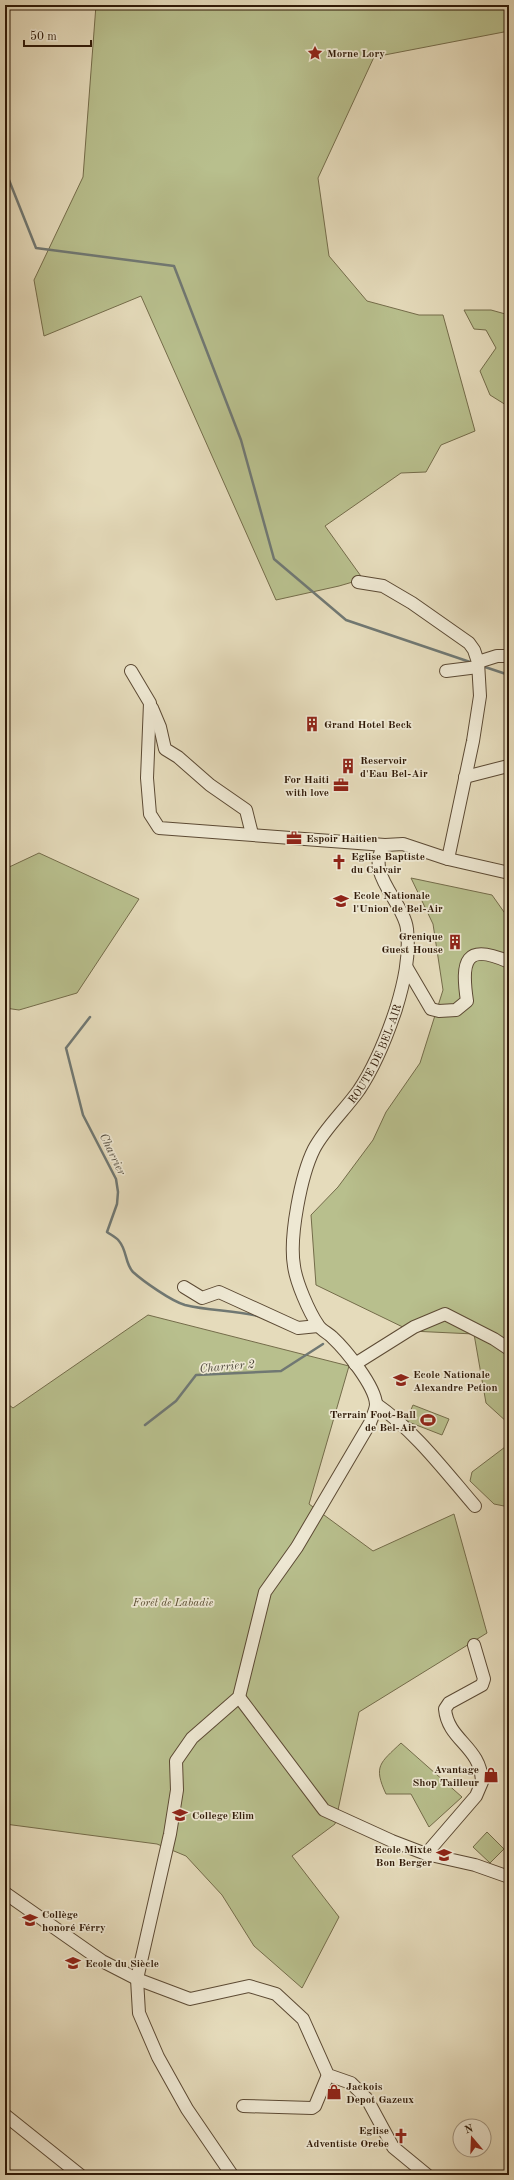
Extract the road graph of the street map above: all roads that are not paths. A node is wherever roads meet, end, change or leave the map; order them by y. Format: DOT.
graph roads {
  1 [pos="358,582"];
  2 [pos="509,656"];
  3 [pos="478,665"];
  4 [pos="131,671"];
  5 [pos="446,671"];
  6 [pos="150,703"];
  7 [pos="508,766"];
  8 [pos="465,777"];
  9 [pos="252,834"];
  10 [pos="385,845"];
  11 [pos="448,859"];
  12 [pos="509,873"];
  13 [pos="509,962"];
  14 [pos="407,968"];
  15 [pos="184,1287"];
  16 [pos="318,1326"];
  17 [pos="509,1350"];
  18 [pos="355,1364"];
  19 [pos="376,1404"];
  20 [pos="475,1506"];
  21 [pos="474,1645"];
  22 [pos="239,1697"];
  23 [pos="426,1854"];
  24 [pos="509,1877"];
  25 [pos="5,1892"];
  26 [pos="137,1979"];
  27 [pos="328,2075"];
  28 [pos="243,2106"];
  29 [pos="5,2115"];
  30 [pos="80,2175"];
  31 [pos="232,2175"];
  32 [pos="427,2175"];
  1 -- 3 [label="street"];
  2 -- 3 [label="street"];
  3 -- 5 [label="street"];
  3 -- 8 [label="street"];
  4 -- 6 [label="street"];
  6 -- 9 [label="street"];
  6 -- 9 [label="street"];
  7 -- 8 [label="street"];
  8 -- 11 [label="street"];
  9 -- 10 [label="street"];
  10 -- 11 [label="street"];
  10 -- 14 [label="street, ROUTE DE BEL-AIR"];
  11 -- 12 [label="street"];
  13 -- 14 [label="street"];
  14 -- 16 [label="street, ROUTE DE BEL-AIR"];
  15 -- 16 [label="street"];
  16 -- 18 [label="street, ROUTE DE BEL-AIR"];
  17 -- 18 [label="street"];
  18 -- 19 [label="street, ROUTE DE BEL-AIR"];
  19 -- 20 [label="street"];
  19 -- 22 [label="street"];
  21 -- 23 [label="street"];
  22 -- 23 [label="street"];
  22 -- 26 [label="street"];
  23 -- 24 [label="street"];
  25 -- 26 [label="street"];
  26 -- 27 [label="street"];
  26 -- 31 [label="street"];
  27 -- 28 [label="street"];
  27 -- 32 [label="street"];
  29 -- 30 [label="street"];
}
